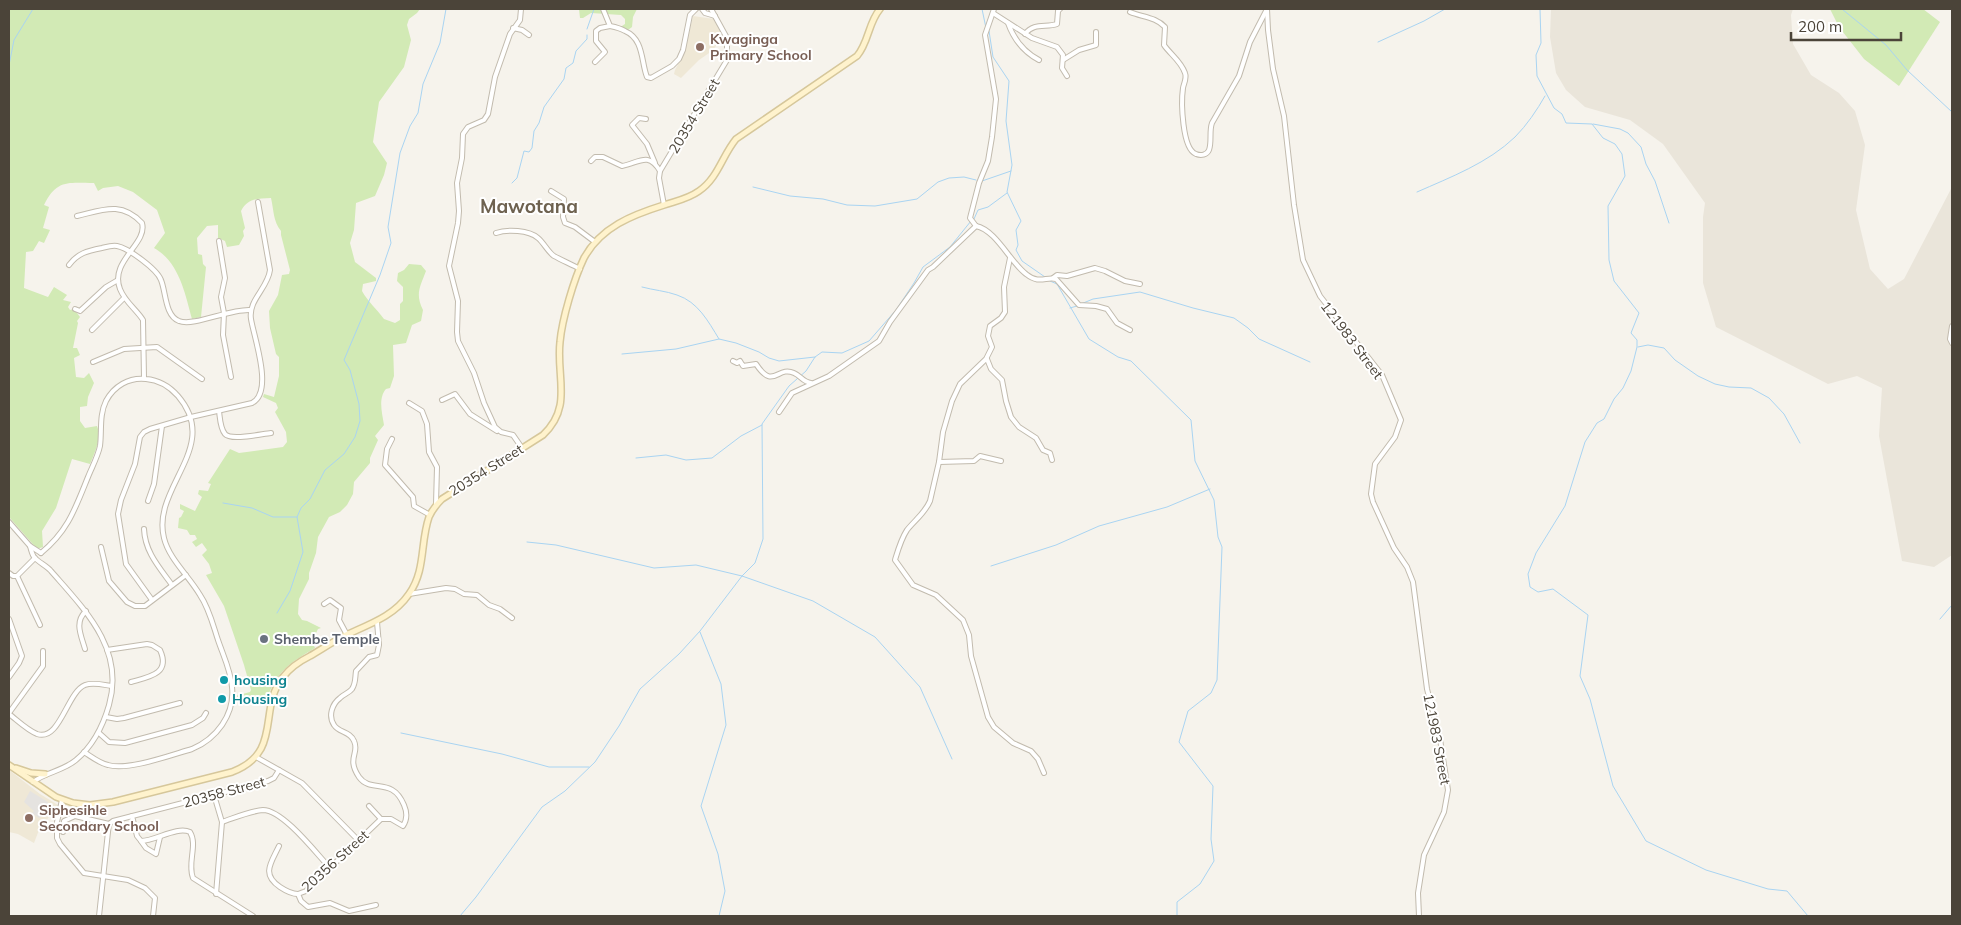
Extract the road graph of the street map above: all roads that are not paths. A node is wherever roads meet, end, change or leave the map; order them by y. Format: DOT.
graph roads {
  1 [pos="521,9"];
  2 [pos="603,9"];
  3 [pos="696,9"];
  4 [pos="702,9"];
  5 [pos="711,9"];
  6 [pos="880,9"];
  7 [pos="1060,9"];
  8 [pos="1267,9"];
  9 [pos="993,11"];
  10 [pos="1130,12"];
  11 [pos="715,16"];
  12 [pos="1008,24"];
  13 [pos="610,26"];
  14 [pos="513,28"];
  15 [pos="1096,32"];
  16 [pos="1025,34"];
  17 [pos="529,35"];
  18 [pos="1039,60"];
  19 [pos="1063,60"];
  20 [pos="594,62"];
  21 [pos="1067,76"];
  22 [pos="646,119"];
  23 [pos="591,161"];
  24 [pos="656,165"];
  25 [pos="660,171"];
  26 [pos="550,192"];
  27 [pos="258,202"];
  28 [pos="664,205"];
  29 [pos="77,216"];
  30 [pos="976,226"];
  31 [pos="496,233"];
  32 [pos="218,241"];
  33 [pos="595,242"];
  34 [pos="129,252"];
  35 [pos="1010,258"];
  36 [pos="69,265"];
  37 [pos="580,269"];
  38 [pos="1049,279"];
  39 [pos="118,280"];
  40 [pos="1140,284"];
  41 [pos="124,298"];
  42 [pos="75,309"];
  43 [pos="251,310"];
  44 [pos="224,313"];
  45 [pos="1952,326"];
  46 [pos="92,330"];
  47 [pos="1130,330"];
  48 [pos="1952,343"];
  49 [pos="145,347"];
  50 [pos="986,359"];
  51 [pos="733,361"];
  52 [pos="93,362"];
  53 [pos="231,377"];
  54 [pos="144,378"];
  55 [pos="202,379"];
  56 [pos="814,383"];
  57 [pos="442,400"];
  58 [pos="409,402"];
  59 [pos="219,411"];
  60 [pos="778,412"];
  61 [pos="191,417"];
  62 [pos="162,426"];
  63 [pos="499,431"];
  64 [pos="271,433"];
  65 [pos="392,439"];
  66 [pos="522,448"];
  67 [pos="1052,460"];
  68 [pos="1001,461"];
  69 [pos="939,462"];
  70 [pos="148,501"];
  71 [pos="436,507"];
  72 [pos="430,515"];
  73 [pos="9,522"];
  74 [pos="144,529"];
  75 [pos="101,547"];
  76 [pos="38,556"];
  77 [pos="9,573"];
  78 [pos="186,575"];
  79 [pos="18,576"];
  80 [pos="172,585"];
  81 [pos="410,594"];
  82 [pos="152,600"];
  83 [pos="324,604"];
  84 [pos="86,611"];
  85 [pos="512,618"];
  86 [pos="9,619"];
  87 [pos="377,622"];
  88 [pos="40,625"];
  89 [pos="347,635"];
  90 [pos="85,649"];
  91 [pos="107,650"];
  92 [pos="43,651"];
  93 [pos="9,677"];
  94 [pos="131,682"];
  95 [pos="112,686"];
  96 [pos="180,703"];
  97 [pos="9,713"];
  98 [pos="206,713"];
  99 [pos="106,717"];
  100 [pos="99,732"];
  101 [pos="84,752"];
  102 [pos="256,757"];
  103 [pos="9,765"];
  104 [pos="279,770"];
  105 [pos="1044,773"];
  106 [pos="45,774"];
  107 [pos="33,782"];
  108 [pos="214,795"];
  109 [pos="62,800"];
  110 [pos="368,806"];
  111 [pos="132,816"];
  112 [pos="381,819"];
  113 [pos="222,822"];
  114 [pos="109,824"];
  115 [pos="63,832"];
  116 [pos="160,837"];
  117 [pos="358,840"];
  118 [pos="141,841"];
  119 [pos="279,846"];
  120 [pos="330,868"];
  121 [pos="102,875"];
  122 [pos="216,894"];
  123 [pos="298,894"];
  124 [pos="376,906"];
  125 [pos="99,916"];
  126 [pos="153,916"];
  127 [pos="253,916"];
  128 [pos="1419,916"];
  1 -- 14 [label="street"];
  2 -- 13 [label="street"];
  3 -- 13 [label="street"];
  4 -- 11 [label="street"];
  5 -- 11 [label="street, 20354 Street"];
  6 -- 28 [label="street, 20354 Street"];
  7 -- 16 [label="street"];
  8 -- 10 [label="street"];
  8 -- 128 [label="street, 121983 Street"];
  9 -- 12 [label="street"];
  9 -- 30 [label="street"];
  11 -- 25 [label="street, 20354 Street"];
  12 -- 16 [label="street"];
  12 -- 18 [label="street"];
  13 -- 20 [label="street"];
  14 -- 17 [label="street"];
  14 -- 63 [label="street"];
  15 -- 19 [label="street"];
  16 -- 19 [label="street"];
  19 -- 21 [label="street"];
  22 -- 24 [label="street"];
  23 -- 24 [label="street"];
  24 -- 25 [label="street"];
  25 -- 28 [label="street"];
  26 -- 33 [label="street"];
  27 -- 43 [label="street"];
  28 -- 33 [label="street, 20354 Street"];
  29 -- 34 [label="street"];
  30 -- 35 [label="street"];
  30 -- 56 [label="street"];
  31 -- 37 [label="street"];
  32 -- 44 [label="street"];
  33 -- 37 [label="street, 20354 Street"];
  34 -- 36 [label="street"];
  34 -- 39 [label="street"];
  34 -- 44 [label="street"];
  35 -- 38 [label="street"];
  35 -- 50 [label="street"];
  37 -- 66 [label="street, 20354 Street"];
  38 -- 40 [label="street"];
  38 -- 47 [label="street"];
  39 -- 41 [label="street"];
  39 -- 42 [label="street"];
  41 -- 46 [label="street"];
  41 -- 49 [label="street"];
  43 -- 44 [label="street"];
  43 -- 59 [label="street"];
  44 -- 53 [label="street"];
  45 -- 48 [label="street"];
  49 -- 52 [label="street"];
  49 -- 54 [label="street"];
  49 -- 55 [label="street"];
  50 -- 67 [label="street"];
  50 -- 69 [label="street"];
  51 -- 56 [label="street"];
  54 -- 61 [label="street"];
  54 -- 76 [label="street"];
  56 -- 60 [label="street"];
  57 -- 63 [label="street"];
  58 -- 71 [label="street"];
  59 -- 61 [label="street"];
  59 -- 64 [label="street"];
  61 -- 62 [label="street"];
  61 -- 78 [label="street"];
  62 -- 70 [label="street"];
  62 -- 82 [label="street"];
  63 -- 66 [label="street"];
  65 -- 72 [label="street"];
  66 -- 71 [label="street, 20354 Street"];
  68 -- 69 [label="street"];
  69 -- 105 [label="street"];
  71 -- 72 [label="street, 20354 Street"];
  72 -- 81 [label="street, 20354 Street"];
  73 -- 76 [label="street"];
  74 -- 80 [label="street"];
  75 -- 82 [label="street"];
  76 -- 79 [label="street"];
  76 -- 84 [label="street"];
  77 -- 79 [label="street"];
  78 -- 80 [label="street"];
  78 -- 101 [label="street"];
  79 -- 88 [label="street"];
  80 -- 82 [label="street"];
  81 -- 85 [label="street"];
  81 -- 87 [label="street, 20354 Street"];
  83 -- 89 [label="street"];
  84 -- 90 [label="street"];
  84 -- 91 [label="street"];
  86 -- 93 [label="street"];
  87 -- 89 [label="street, 20354 Street"];
  87 -- 112 [label="street, 20356 Street"];
  89 -- 102 [label="street, 20354 Street"];
  91 -- 94 [label="street"];
  91 -- 95 [label="street"];
  92 -- 97 [label="street"];
  95 -- 97 [label="street"];
  95 -- 99 [label="street"];
  96 -- 99 [label="street"];
  98 -- 100 [label="street"];
  99 -- 100 [label="street"];
  100 -- 101 [label="street"];
  101 -- 106 [label="street"];
  102 -- 104 [label="street"];
  102 -- 109 [label="street"];
  103 -- 106 [label="street"];
  103 -- 107 [label="street"];
  104 -- 108 [label="street, 20358 Street"];
  104 -- 117 [label="street"];
  106 -- 107 [label="street"];
  107 -- 109 [label="street"];
  108 -- 111 [label="street, 20358 Street"];
  108 -- 113 [label="street"];
  109 -- 121 [label="street"];
  110 -- 112 [label="street"];
  111 -- 114 [label="street, 20358 Street"];
  111 -- 118 [label="street"];
  112 -- 117 [label="street, 20356 Street"];
  113 -- 120 [label="street"];
  113 -- 122 [label="street"];
  114 -- 115 [label="street"];
  114 -- 121 [label="street"];
  116 -- 118 [label="street"];
  116 -- 118 [label="street"];
  116 -- 122 [label="street"];
  117 -- 120 [label="street, 20356 Street"];
  119 -- 123 [label="street, 20356 Street"];
  120 -- 123 [label="street, 20356 Street"];
  121 -- 125 [label="street"];
  121 -- 126 [label="street"];
  122 -- 127 [label="street"];
  123 -- 124 [label="street"];
}
